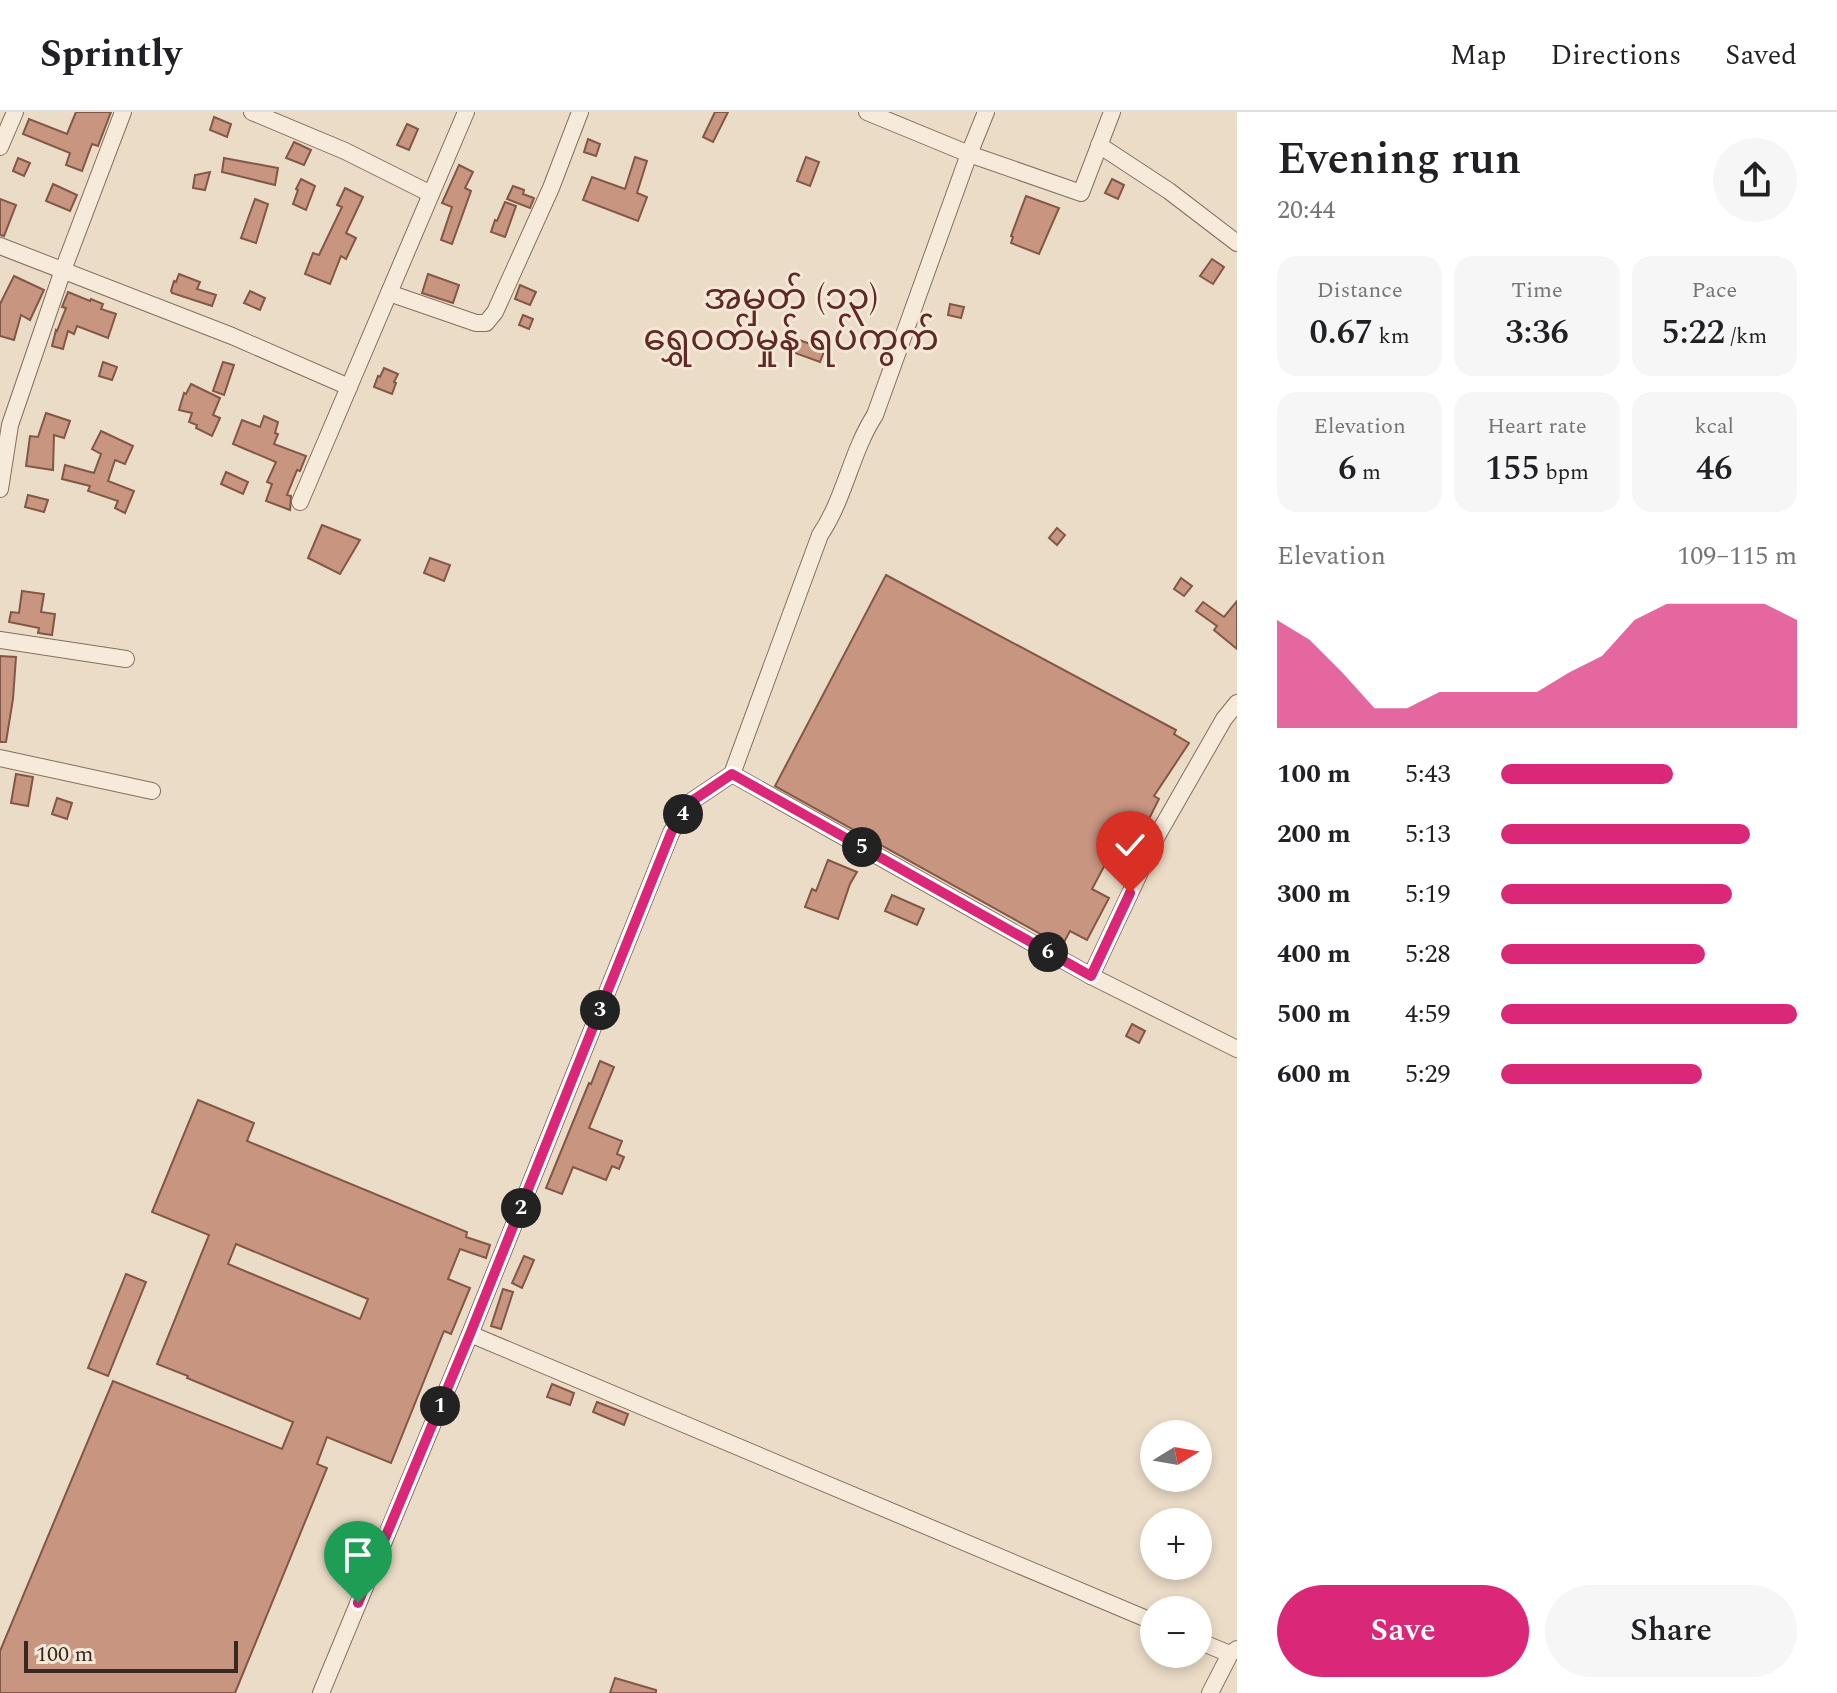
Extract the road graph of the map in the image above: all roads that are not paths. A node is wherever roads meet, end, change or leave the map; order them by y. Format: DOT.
graph roads {
  1 [pos="15,112"];
  2 [pos="123,112"];
  3 [pos="252,112"];
  4 [pos="466,112"];
  5 [pos="580,112"];
  6 [pos="867,112"];
  7 [pos="986,112"];
  8 [pos="1112,112"];
  9 [pos="1099,145"];
  10 [pos="0,147"];
  11 [pos="969,154"];
  12 [pos="431,194"];
  13 [pos="1237,243"];
  14 [pos="0,246"];
  15 [pos="63,270"];
  16 [pos="389,293"];
  17 [pos="349,387"];
  18 [pos="0,489"];
  19 [pos="300,502"];
  20 [pos="0,640"];
  21 [pos="126,659"];
  22 [pos="1237,703"];
  23 [pos="0,758"];
  24 [pos="732,774"];
  25 [pos="152,791"];
  26 [pos="1091,976"];
  27 [pos="1237,1049"];
  28 [pos="470,1334"];
  29 [pos="1140,1616"];
  30 [pos="1212,1645"];
  31 [pos="1233,1651"];
  32 [pos="321,1693"];
  33 [pos="1210,1693"];
  1 -- 10 [label="street"];
  2 -- 15 [label="street"];
  3 -- 12 [label="street"];
  4 -- 12 [label="street"];
  5 -- 16 [label="street"];
  6 -- 11 [label="street"];
  7 -- 11 [label="street"];
  8 -- 9 [label="street"];
  9 -- 11 [label="street"];
  9 -- 13 [label="street"];
  11 -- 24 [label="street"];
  12 -- 16 [label="street"];
  14 -- 15 [label="street"];
  15 -- 17 [label="street"];
  15 -- 18 [label="street"];
  16 -- 17 [label="street"];
  17 -- 19 [label="street"];
  20 -- 21 [label="street"];
  22 -- 26 [label="street"];
  23 -- 25 [label="street"];
  24 -- 26 [label="street"];
  24 -- 28 [label="street"];
  26 -- 27 [label="street"];
  28 -- 29 [label="street"];
  28 -- 32 [label="street"];
  30 -- 31 [label="street"];
  31 -- 33 [label="street"];
}
